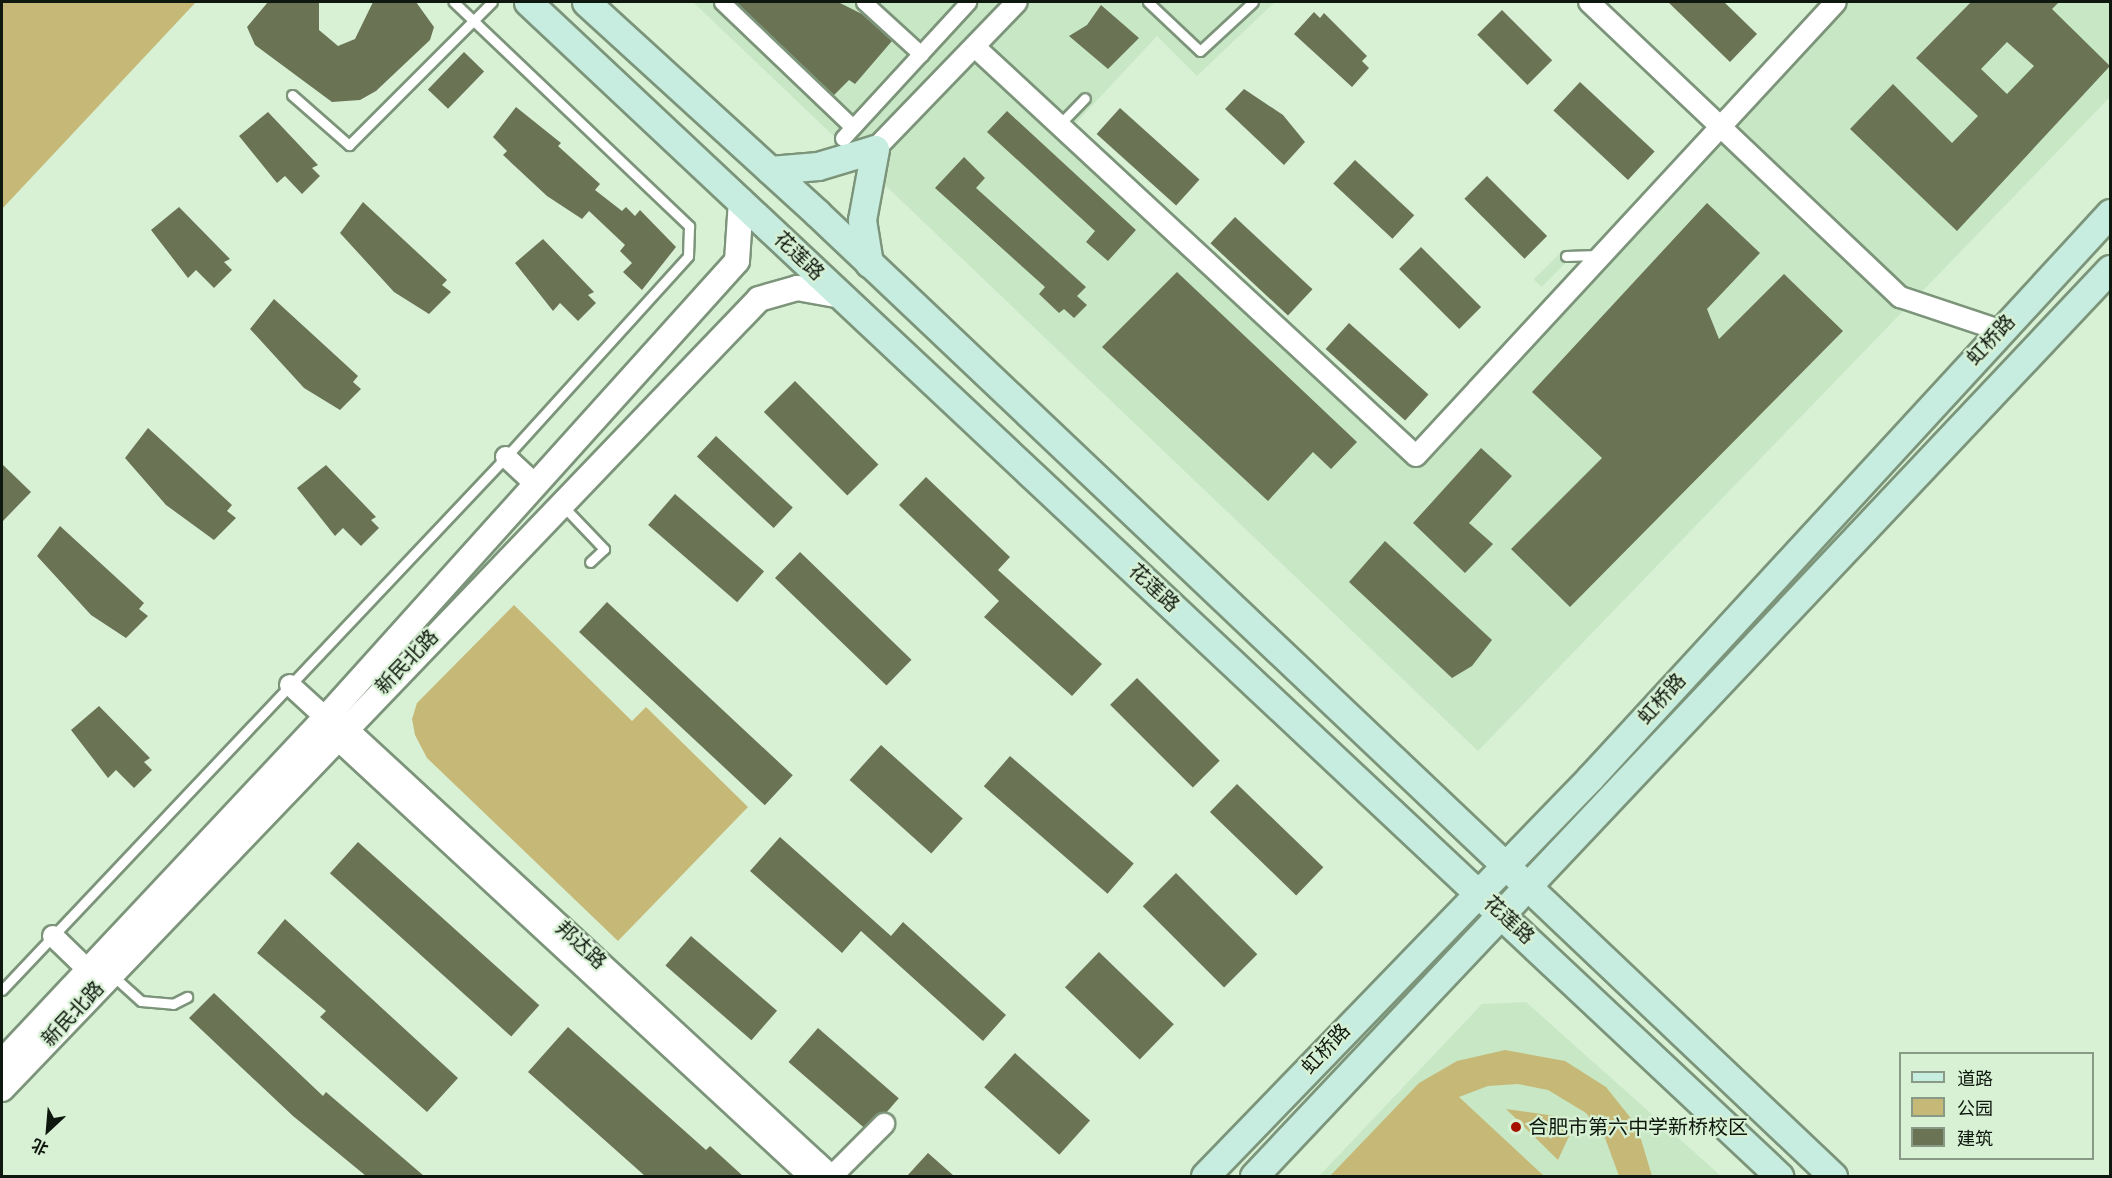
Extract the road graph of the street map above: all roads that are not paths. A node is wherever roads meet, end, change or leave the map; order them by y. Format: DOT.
graph roads {
  1 [pos="454,2"];
  2 [pos="492,2"];
  3 [pos="528,2"];
  4 [pos="586,2"];
  5 [pos="722,2"];
  6 [pos="864,2"];
  7 [pos="969,2"];
  8 [pos="1017,2"];
  9 [pos="1148,2"];
  10 [pos="1253,2"];
  11 [pos="1588,2"];
  12 [pos="1836,2"];
  13 [pos="474,20"];
  14 [pos="975,46"];
  15 [pos="921,54"];
  16 [pos="292,95"];
  17 [pos="1085,98"];
  18 [pos="1059,125"];
  19 [pos="1720,126"];
  20 [pos="875,149"];
  21 [pos="770,170"];
  22 [pos="741,200"];
  23 [pos="2110,213"];
  24 [pos="1566,255"];
  25 [pos="1598,255"];
  26 [pos="869,263"];
  27 [pos="2110,269"];
  28 [pos="841,296"];
  29 [pos="1999,330"];
  30 [pos="506,457"];
  31 [pos="536,485"];
  32 [pos="560,504"];
  33 [pos="590,562"];
  34 [pos="290,685"];
  35 [pos="331,724"];
  36 [pos="1413,778"];
  37 [pos="1590,778"];
  38 [pos="1611,800"];
  39 [pos="1387,806"];
  40 [pos="1506,865"];
  41 [pos="1528,887"];
  42 [pos="1478,891"];
  43 [pos="1501,913"];
  44 [pos="52,936"];
  45 [pos="99,972"];
  46 [pos="1394,978"];
  47 [pos="1625,979"];
  48 [pos="2,990"];
  49 [pos="187,997"];
  50 [pos="1418,1002"];
  51 [pos="1599,1006"];
  52 [pos="2,1062"];
  53 [pos="2,1089"];
  54 [pos="884,1124"];
  55 [pos="809,1176"];
  56 [pos="832,1176"];
  57 [pos="1205,1176"];
  58 [pos="1254,1176"];
  59 [pos="1779,1176"];
  60 [pos="1833,1176"];
  1 -- 13 [label="lane"];
  2 -- 13 [label="lane"];
  3 -- 22 [label="main road, 花莲路"];
  4 -- 21 [label="main road, 花莲路"];
  5 -- 15 [label="street"];
  6 -- 15 [label="street"];
  7 -- 15 [label="street"];
  8 -- 14 [label="street"];
  9 -- 10 [label="lane"];
  11 -- 19 [label="street"];
  12 -- 19 [label="street"];
  13 -- 16 [label="lane"];
  13 -- 30 [label="lane"];
  14 -- 18 [label="street"];
  14 -- 20 [label="street"];
  17 -- 18 [label="lane"];
  18 -- 25 [label="street"];
  19 -- 25 [label="street"];
  19 -- 29 [label="street"];
  20 -- 21 [label="main road"];
  20 -- 26 [label="main road"];
  21 -- 26 [label="main road, 花莲路"];
  22 -- 28 [label="main road, 花莲路"];
  22 -- 31 [label="street, 新民北路"];
  23 -- 29 [label="main road, 虹桥路"];
  24 -- 25 [label="lane"];
  26 -- 36 [label="main road, 花莲路"];
  27 -- 38 [label="main road, 虹桥路"];
  28 -- 32 [label="street, 新民北路"];
  28 -- 39 [label="main road, 花莲路"];
  29 -- 37 [label="main road, 虹桥路"];
  30 -- 31 [label="street"];
  30 -- 34 [label="lane"];
  31 -- 35 [label="street, 新民北路"];
  32 -- 33 [label="lane"];
  32 -- 35 [label="street, 新民北路"];
  34 -- 35 [label="street"];
  34 -- 44 [label="lane"];
  35 -- 45 [label="street, 新民北路"];
  35 -- 55 [label="street, 邦达路"];
  35 -- 56 [label="street, 邦达路"];
  36 -- 39 [label="main road"];
  36 -- 40 [label="main road, 花莲路"];
  37 -- 38 [label="main road"];
  37 -- 40 [label="main road, 虹桥路"];
  38 -- 41 [label="main road, 虹桥路"];
  39 -- 42 [label="main road, 花莲路"];
  40 -- 41 [label="main road, 花莲路"];
  40 -- 42 [label="main road, 虹桥路"];
  41 -- 43 [label="main road, 虹桥路"];
  41 -- 47 [label="main road, 花莲路"];
  42 -- 43 [label="main road, 花莲路"];
  42 -- 46 [label="main road, 虹桥路"];
  43 -- 50 [label="main road, 虹桥路"];
  43 -- 51 [label="main road, 花莲路"];
  44 -- 45 [label="street"];
  44 -- 48 [label="lane"];
  45 -- 49 [label="lane"];
  45 -- 52 [label="street, 新民北路"];
  45 -- 53 [label="street, 新民北路"];
  46 -- 50 [label="main road"];
  46 -- 57 [label="main road, 虹桥路"];
  47 -- 51 [label="main road"];
  47 -- 60 [label="main road, 花莲路"];
  50 -- 58 [label="main road, 虹桥路"];
  51 -- 59 [label="main road, 花莲路"];
  54 -- 56 [label="street"];
}
